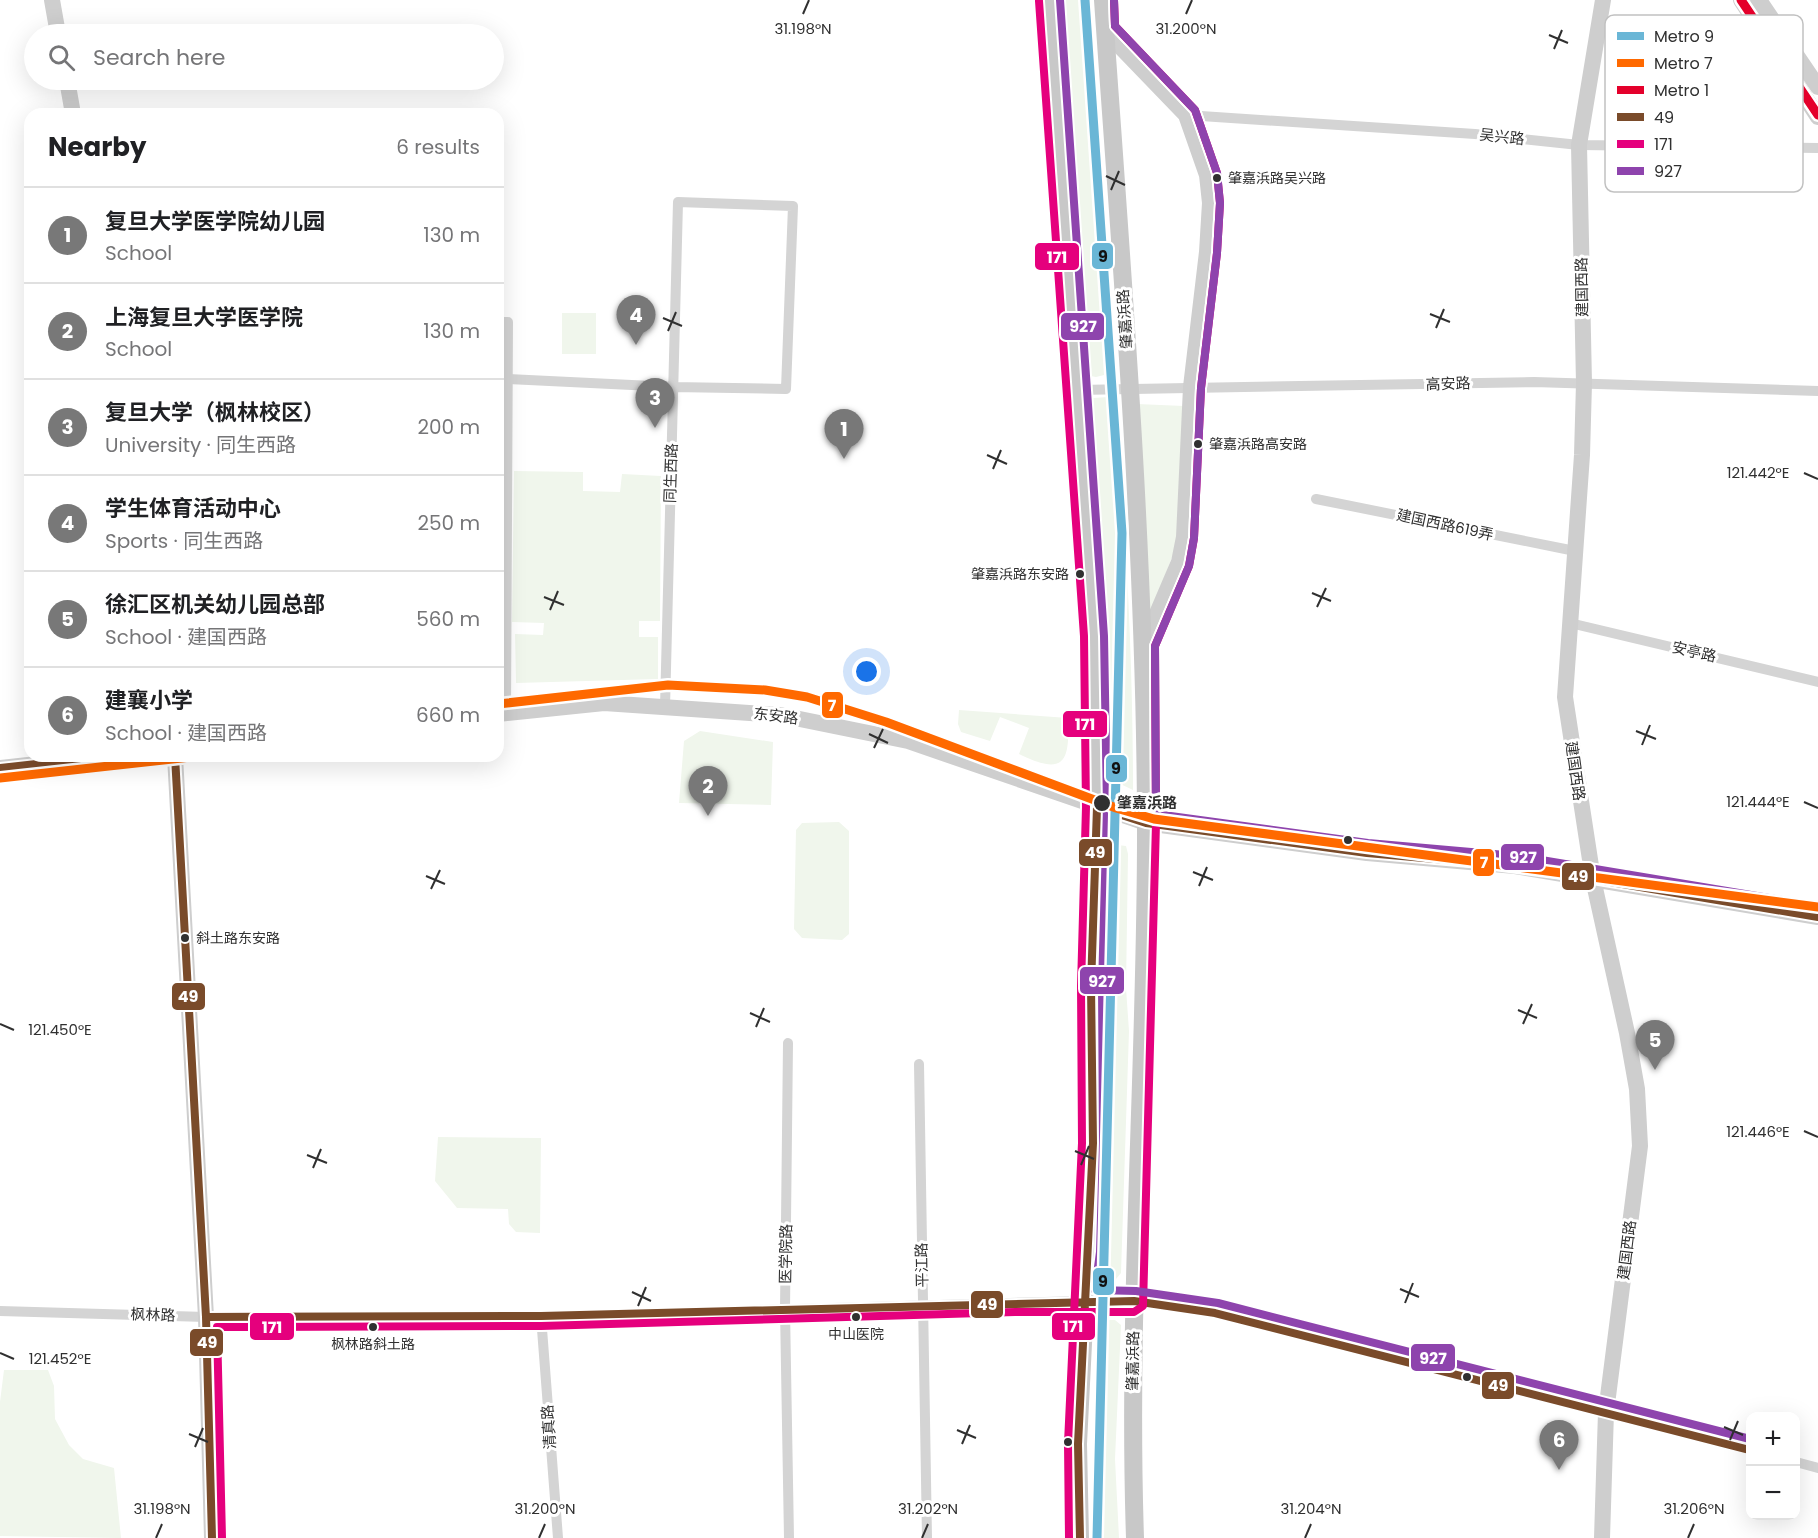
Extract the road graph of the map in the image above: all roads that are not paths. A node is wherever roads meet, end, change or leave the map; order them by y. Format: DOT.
graph roads {
  1 [pos="52,0"];
  2 [pos="1049,0"];
  3 [pos="1103,0"];
  4 [pos="1603,0"];
  5 [pos="1741,0"];
  6 [pos="1759,0"];
  7 [pos="1751,15"];
  8 [pos="1769,15"];
  9 [pos="56,24"];
  10 [pos="1105,31"];
  11 [pos="1803,65"];
  12 [pos="1818,87"];
  13 [pos="69,90"];
  14 [pos="1803,94"];
  15 [pos="72,108"];
  16 [pos="1186,115"];
  17 [pos="1818,117"];
  18 [pos="1579,145"];
  19 [pos="1605,145"];
  20 [pos="1803,148"];
  21 [pos="1818,148"];
  22 [pos="504,322"];
  23 [pos="508,379"];
  24 [pos="1584,383"];
  25 [pos="674,387"];
  26 [pos="1191,387"];
  27 [pos="1130,389"];
  28 [pos="1077,390"];
  29 [pos="1818,391"];
  30 [pos="1316,499"];
  31 [pos="504,520"];
  32 [pos="1575,551"];
  33 [pos="1570,623"];
  34 [pos="1144,644"];
  35 [pos="1818,682"];
  36 [pos="665,707"];
  37 [pos="504,713"];
  38 [pos="54,762"];
  39 [pos="175,762"];
  40 [pos="0,768"];
  41 [pos="1097,807"];
  42 [pos="1146,823"];
  43 [pos="1593,879"];
  44 [pos="1818,917"];
  45 [pos="788,1043"];
  46 [pos="919,1064"];
  47 [pos="1083,1301"];
  48 [pos="1134,1301"];
  49 [pos="922,1305"];
  50 [pos="785,1310"];
  51 [pos="0,1311"];
  52 [pos="541,1316"];
  53 [pos="206,1317"];
  54 [pos="1606,1412"];
  55 [pos="1746,1449"];
  56 [pos="1800,1463"];
  57 [pos="1818,1468"];
  58 [pos="212,1538"];
  59 [pos="558,1538"];
  60 [pos="789,1538"];
  61 [pos="927,1538"];
  62 [pos="1080,1538"];
  63 [pos="1135,1538"];
  64 [pos="1602,1538"];
  1 -- 9 [label="street"];
  2 -- 28 [label="main road"];
  3 -- 10 [label="main road, 肇嘉浜路"];
  4 -- 18 [label="street, 建国西路"];
  5 -- 7 [label="street"];
  6 -- 8 [label="street"];
  10 -- 16 [label="street, 肇嘉浜路"];
  10 -- 27 [label="main road, 肇嘉浜路"];
  11 -- 12 [label="street"];
  13 -- 15 [label="street"];
  14 -- 17 [label="street"];
  16 -- 18 [label="street, 吴兴路"];
  16 -- 26 [label="street, 肇嘉浜路"];
  18 -- 19 [label="street, 吴兴路"];
  18 -- 24 [label="street, 建国西路"];
  20 -- 21 [label="street, 吴兴路"];
  22 -- 23 [label="street"];
  23 -- 25 [label="street"];
  23 -- 31 [label="street"];
  24 -- 26 [label="street, 高安路"];
  24 -- 29 [label="street, 高安路"];
  24 -- 32 [label="street, 建国西路"];
  25 -- 25 [label="street, 同生西路"];
  25 -- 36 [label="street, 同生西路"];
  26 -- 27 [label="street, 高安路"];
  26 -- 34 [label="street, 肇嘉浜路"];
  27 -- 28 [label="street, 高安路"];
  27 -- 34 [label="main road, 肇嘉浜路"];
  28 -- 41 [label="main road"];
  30 -- 32 [label="street, 建国西路619弄"];
  32 -- 33 [label="street, 建国西路"];
  33 -- 35 [label="street, 安亭路"];
  33 -- 43 [label="street, 建国西路"];
  34 -- 42 [label="main road, 肇嘉浜路"];
  36 -- 37 [label="street, 东安路"];
  36 -- 41 [label="street, 东安路"];
  38 -- 40 [label="street"];
  39 -- 53 [label="street"];
  41 -- 42 [label="street, 东安路"];
  41 -- 47 [label="main road"];
  42 -- 43 [label="street, 东安路"];
  42 -- 48 [label="main road, 肇嘉浜路"];
  43 -- 44 [label="street, 东安路"];
  43 -- 54 [label="street, 建国西路"];
  45 -- 50 [label="street, 医学院路"];
  46 -- 49 [label="street, 平江路"];
  47 -- 48 [label="street, 枫林路"];
  47 -- 49 [label="street, 枫林路"];
  47 -- 62 [label="main road"];
  48 -- 54 [label="street, 枫林路"];
  48 -- 63 [label="main road, 肇嘉浜路"];
  49 -- 50 [label="street, 枫林路"];
  49 -- 61 [label="street, 平江路"];
  50 -- 52 [label="street, 枫林路"];
  50 -- 60 [label="street, 医学院路"];
  51 -- 53 [label="street, 枫林路"];
  52 -- 53 [label="street, 枫林路"];
  52 -- 59 [label="street, 清真路"];
  53 -- 58 [label="street"];
  54 -- 55 [label="street, 枫林路"];
  54 -- 64 [label="street, 建国西路"];
  56 -- 57 [label="street"];
}
